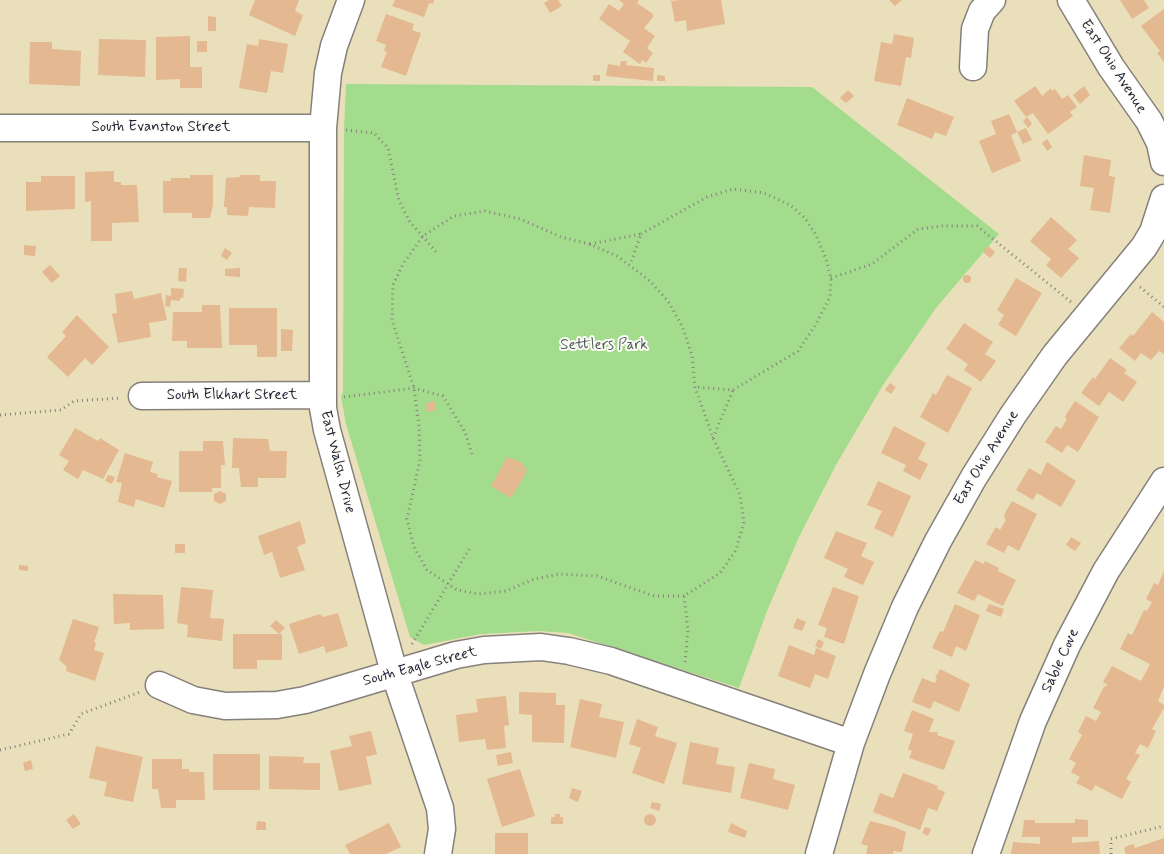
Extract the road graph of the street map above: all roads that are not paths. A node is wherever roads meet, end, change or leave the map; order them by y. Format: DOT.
graph roads {
  1 [pos="351,0"];
  2 [pos="992,0"];
  3 [pos="1071,0"];
  4 [pos="973,67"];
  5 [pos="0,128"];
  6 [pos="333,129"];
  7 [pos="1164,162"];
  8 [pos="1164,198"];
  9 [pos="142,396"];
  10 [pos="332,396"];
  11 [pos="1164,481"];
  12 [pos="394,672"];
  13 [pos="159,685"];
  14 [pos="851,743"];
  15 [pos="438,854"];
  16 [pos="819,854"];
  17 [pos="986,854"];
  1 -- 6 [label="street, East Walsh Drive"];
  2 -- 4 [label="street"];
  3 -- 7 [label="street, East Ohio Avenue"];
  5 -- 6 [label="street, South Evanston Street"];
  6 -- 10 [label="street, East Walsh Drive"];
  8 -- 14 [label="street, East Ohio Avenue"];
  9 -- 10 [label="street, South Elkhart Street"];
  10 -- 12 [label="street, East Walsh Drive"];
  11 -- 17 [label="street, Sable Cove"];
  12 -- 13 [label="street, South Eagle Street"];
  12 -- 14 [label="street, South Eagle Street"];
  12 -- 15 [label="street, East Walsh Drive"];
  14 -- 16 [label="street, East Ohio Avenue"];
}
